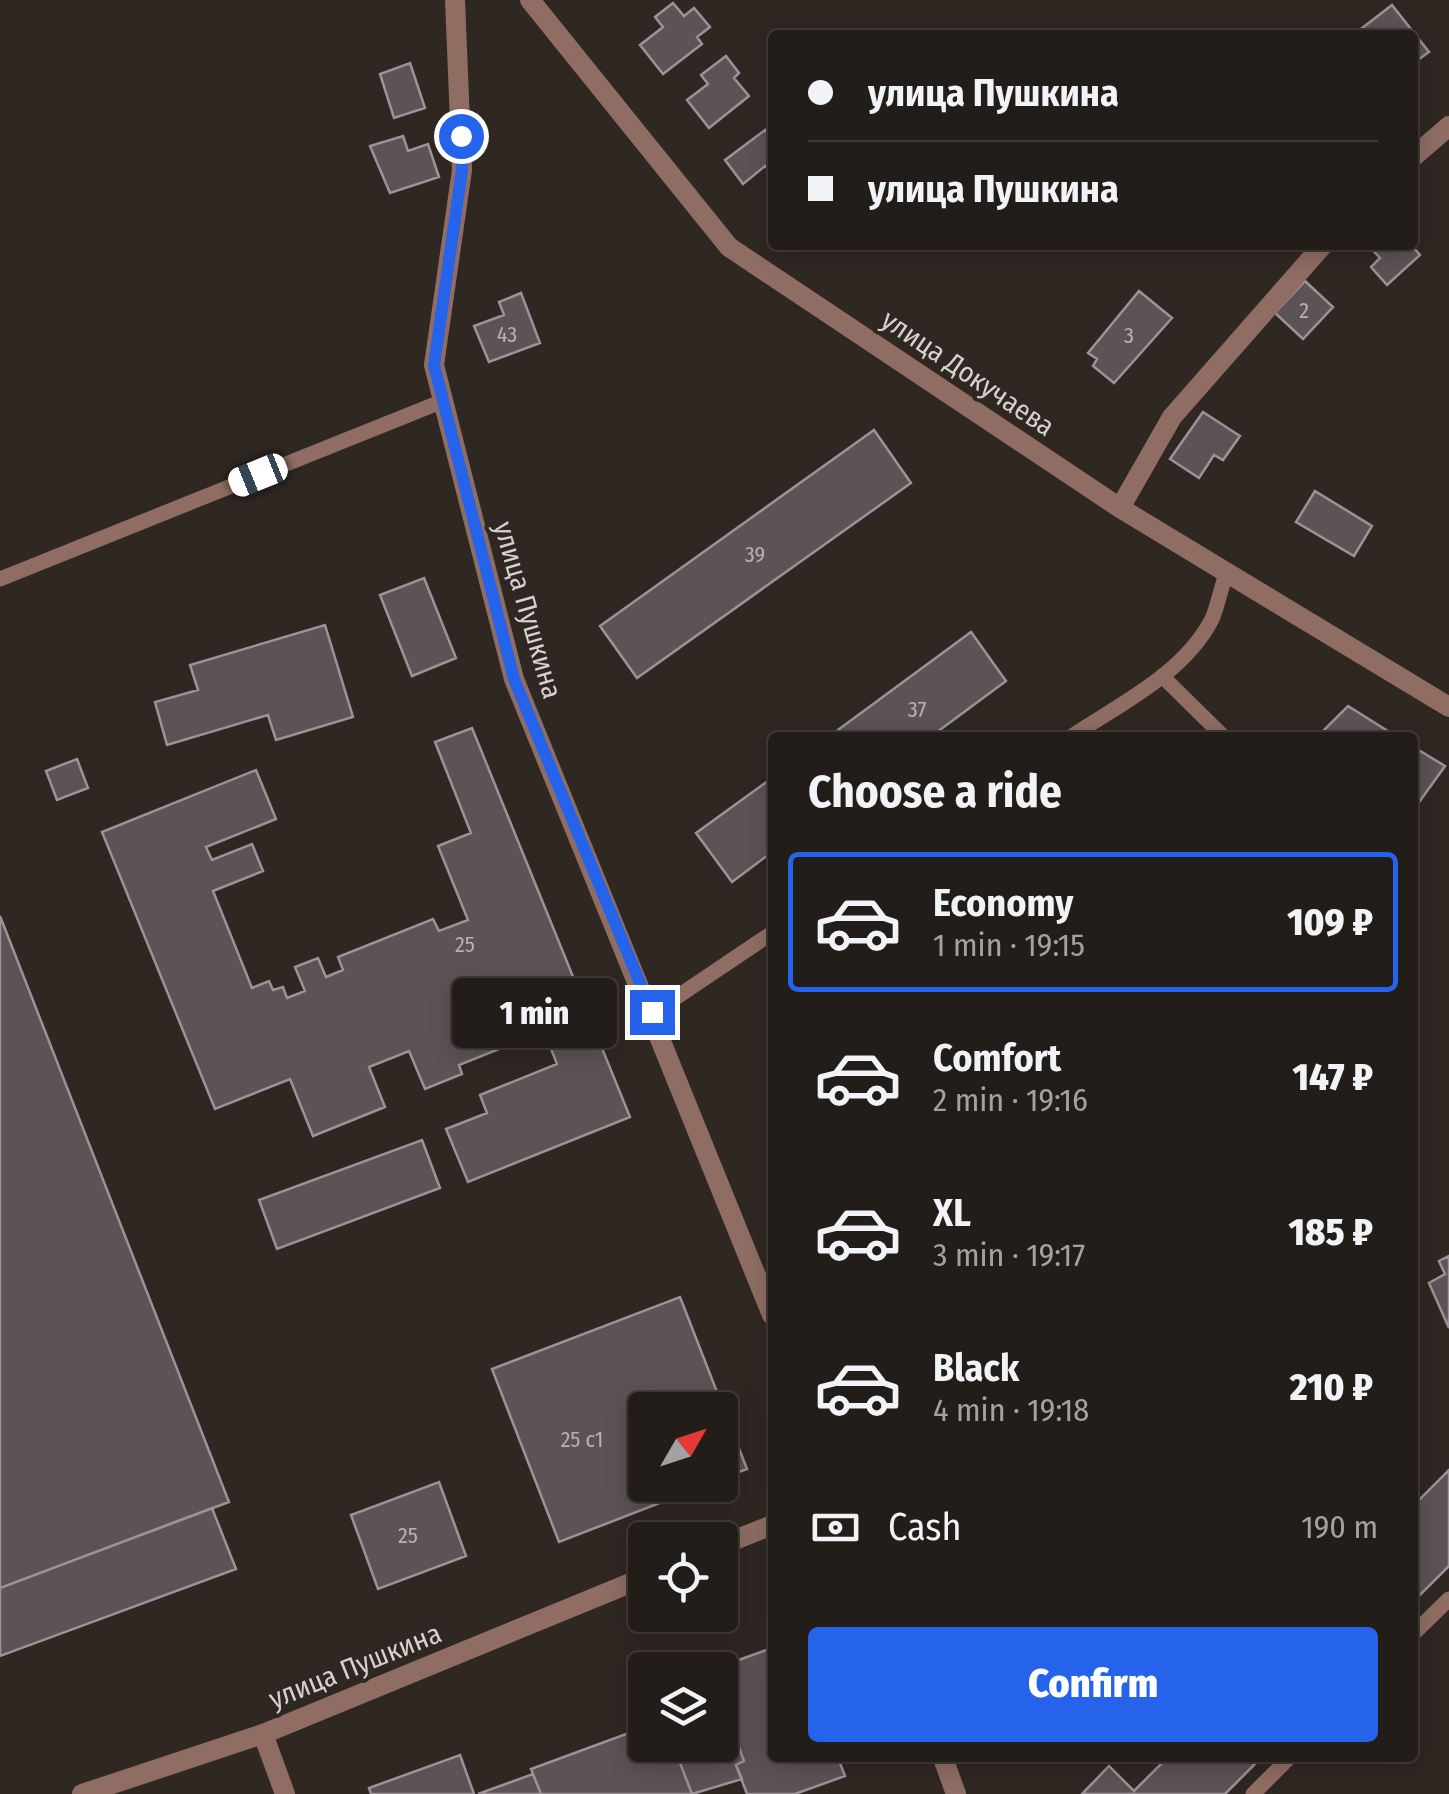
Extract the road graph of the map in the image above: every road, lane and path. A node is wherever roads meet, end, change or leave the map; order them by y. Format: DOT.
graph roads {
  1 [pos="455,0"];
  2 [pos="530,0"];
  3 [pos="1449,126"];
  4 [pos="1418,153"];
  5 [pos="1319,250"];
  6 [pos="443,401"];
  7 [pos="1120,508"];
  8 [pos="1226,574"];
  9 [pos="0,579"];
  10 [pos="1162,676"];
  11 [pos="1449,707"];
  12 [pos="1077,732"];
  13 [pos="1219,732"];
  14 [pos="768,936"];
  15 [pos="652,1012"];
  16 [pos="768,1305"];
  17 [pos="768,1527"];
  18 [pos="738,1539"];
  19 [pos="628,1584"];
  20 [pos="1449,1599"];
  21 [pos="1418,1629"];
  22 [pos="263,1734"];
  23 [pos="944,1762"];
  24 [pos="1286,1762"];
  25 [pos="82,1794"];
  26 [pos="284,1794"];
  27 [pos="956,1794"];
  28 [pos="1253,1794"];
  1 -- 6 [label="street, улица Пушкина"];
  2 -- 7 [label="street, улица Докучаева"];
  3 -- 4 [label="street"];
  5 -- 7 [label="street"];
  6 -- 9 [label="lane"];
  6 -- 15 [label="street, улица Пушкина"];
  7 -- 8 [label="street, улица Докучаева"];
  8 -- 10 [label="lane"];
  8 -- 11 [label="street, улица Докучаева"];
  10 -- 12 [label="lane"];
  10 -- 13 [label="lane"];
  14 -- 15 [label="lane"];
  15 -- 16 [label="street, улица Пушкина"];
  17 -- 18 [label="street"];
  19 -- 22 [label="street, улица Пушкина"];
  20 -- 21 [label="lane"];
  22 -- 25 [label="street, улица Пушкина"];
  22 -- 26 [label="street"];
  23 -- 27 [label="street"];
  24 -- 28 [label="lane"];
}
